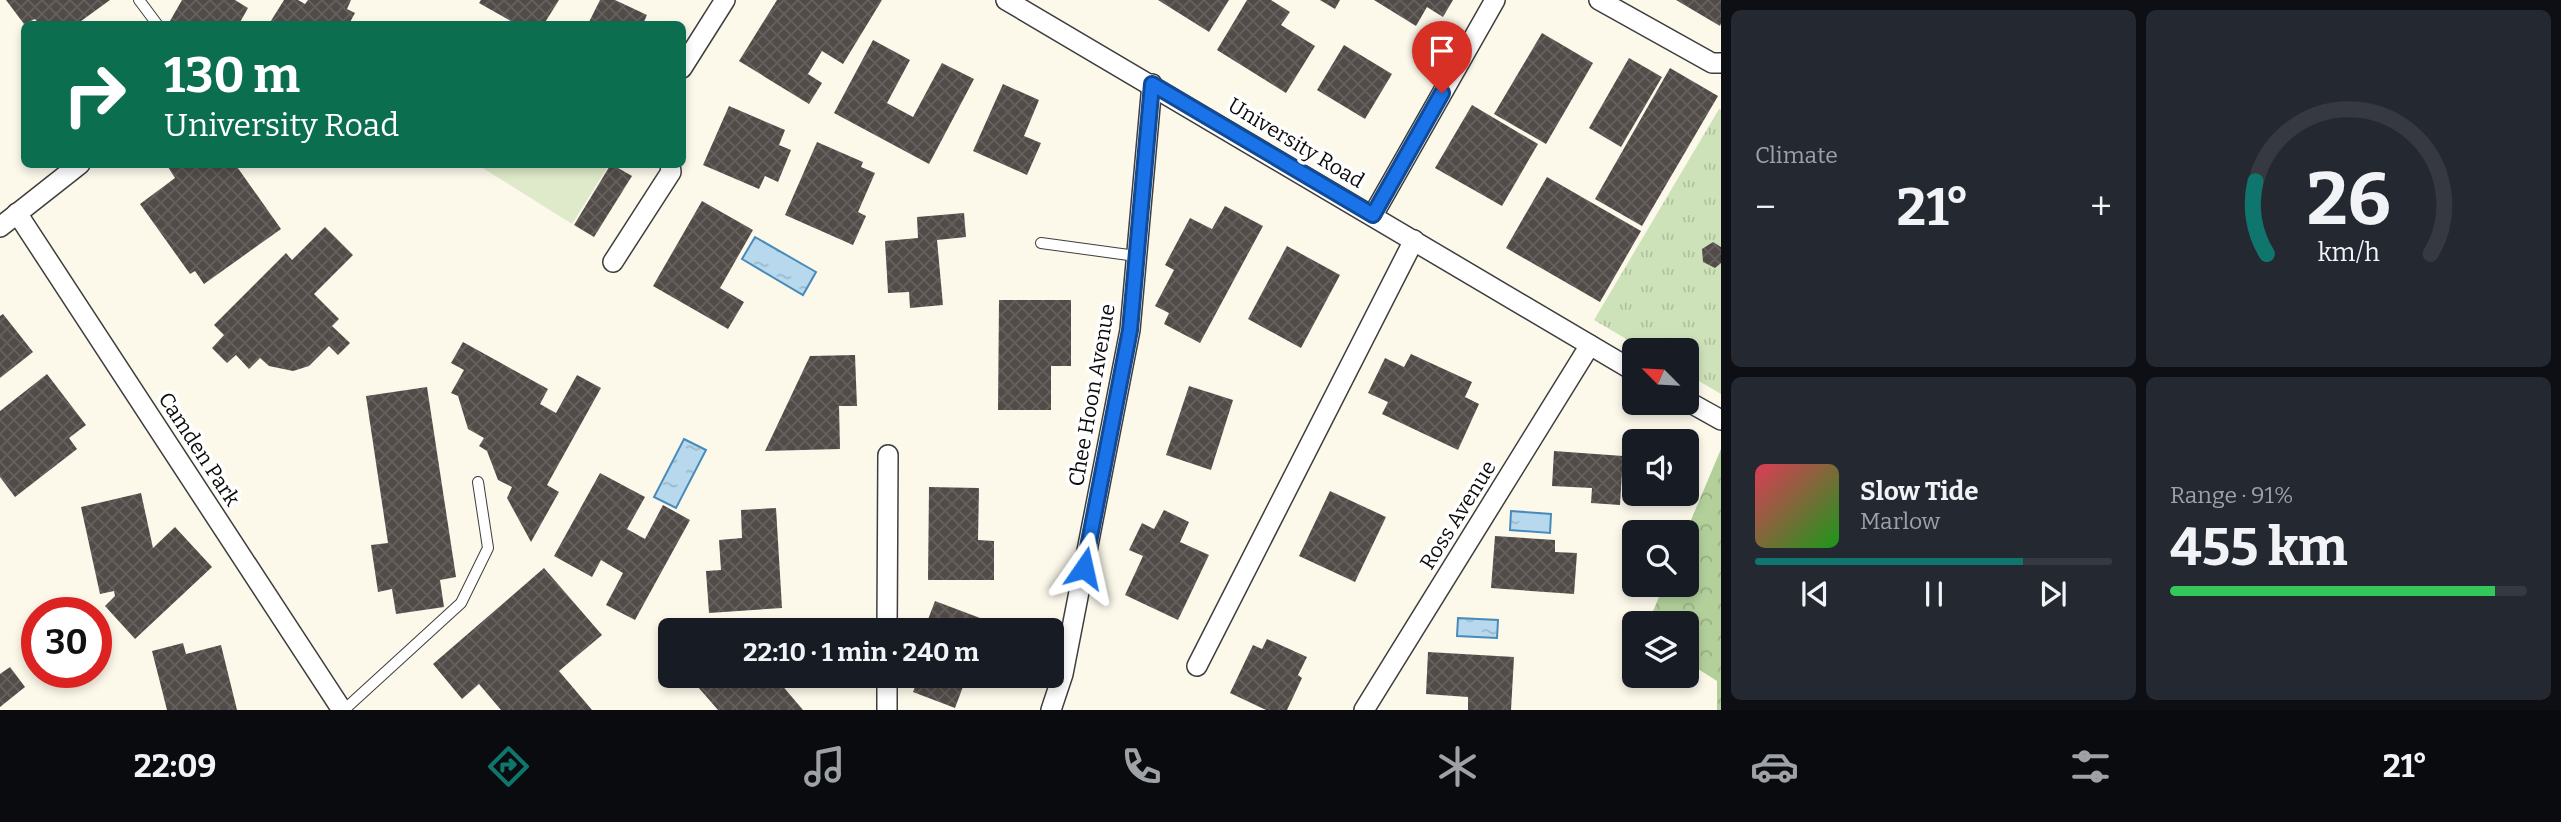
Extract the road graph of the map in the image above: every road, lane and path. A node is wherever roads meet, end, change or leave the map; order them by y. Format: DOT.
graph roads {
  1 [pos="139,0"];
  2 [pos="725,0"];
  3 [pos="1495,0"];
  4 [pos="1599,0"];
  5 [pos="1014,2"];
  6 [pos="155,21"];
  7 [pos="686,62"];
  8 [pos="1721,63"];
  9 [pos="1152,84"];
  10 [pos="75,168"];
  11 [pos="670,168"];
  12 [pos="17,213"];
  13 [pos="1373,215"];
  14 [pos="0,226"];
  15 [pos="1414,240"];
  16 [pos="1041,243"];
  17 [pos="1136,256"];
  18 [pos="613,262"];
  19 [pos="1590,345"];
  20 [pos="1622,363"];
  21 [pos="1699,408"];
  22 [pos="1721,420"];
  23 [pos="888,454"];
  24 [pos="478,482"];
  25 [pos="887,618"];
  26 [pos="1197,666"];
  27 [pos="887,688"];
  28 [pos="343,710"];
  29 [pos="887,710"];
  30 [pos="1051,710"];
  31 [pos="1364,710"];
  1 -- 6 [label="lane"];
  2 -- 7 [label="street"];
  3 -- 13 [label="street"];
  4 -- 8 [label="street"];
  5 -- 9 [label="street, University Road"];
  9 -- 13 [label="street, University Road"];
  9 -- 17 [label="street, Chee Hoon Avenue"];
  10 -- 12 [label="street"];
  11 -- 18 [label="street"];
  12 -- 14 [label="street"];
  12 -- 28 [label="street, Camden Park"];
  13 -- 15 [label="street, University Road"];
  15 -- 19 [label="street, University Road"];
  15 -- 26 [label="street"];
  16 -- 17 [label="lane"];
  17 -- 30 [label="street, Chee Hoon Avenue"];
  19 -- 20 [label="street, University Road"];
  19 -- 31 [label="street, Ross Avenue"];
  21 -- 22 [label="street"];
  23 -- 25 [label="street"];
  24 -- 28 [label="lane"];
  27 -- 29 [label="street"];
}
